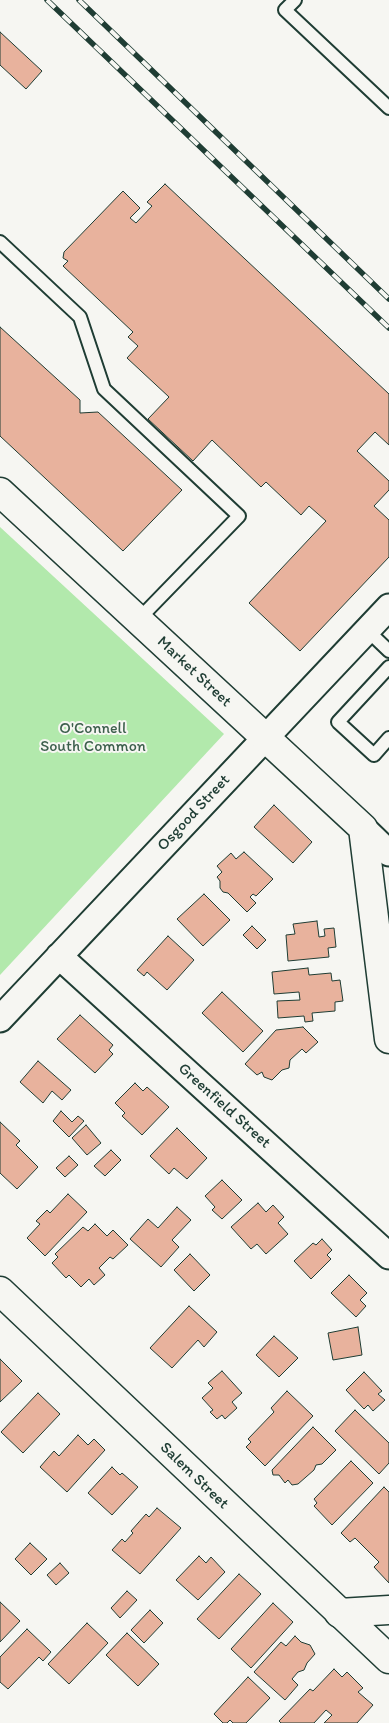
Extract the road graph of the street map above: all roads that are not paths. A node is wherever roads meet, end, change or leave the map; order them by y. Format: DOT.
graph roads {
  1 [pos="295,0"];
  2 [pos="389,108"];
  3 [pos="0,242"];
  4 [pos="0,492"];
  5 [pos="389,607"];
  6 [pos="138,620"];
  7 [pos="367,630"];
  8 [pos="389,651"];
  9 [pos="389,666"];
  10 [pos="265,738"];
  11 [pos="389,738"];
  12 [pos="363,828"];
  13 [pos="389,853"];
  14 [pos="59,956"];
  15 [pos="0,1018"];
  16 [pos="389,1039"];
  17 [pos="389,1256"];
  18 [pos="0,1292"];
  19 [pos="389,1610"];
  20 [pos="339,1613"];
  21 [pos="389,1659"];
  1 -- 2 [label="lane"];
  3 -- 6 [label="lane"];
  4 -- 6 [label="street, Market Street"];
  5 -- 7 [label="street, Osgood Street"];
  6 -- 10 [label="street, Market Street"];
  7 -- 8 [label="lane"];
  7 -- 10 [label="street, Osgood Street"];
  9 -- 11 [label="lane"];
  10 -- 12 [label="street, Market Street"];
  10 -- 14 [label="street, Osgood Street"];
  12 -- 13 [label="street, Market Street"];
  12 -- 16 [label="street"];
  14 -- 15 [label="street, Osgood Street"];
  14 -- 17 [label="street, Greenfield Street"];
  18 -- 20 [label="street, Salem Street"];
  19 -- 20 [label="street"];
  20 -- 21 [label="street, Salem Street"];
}
